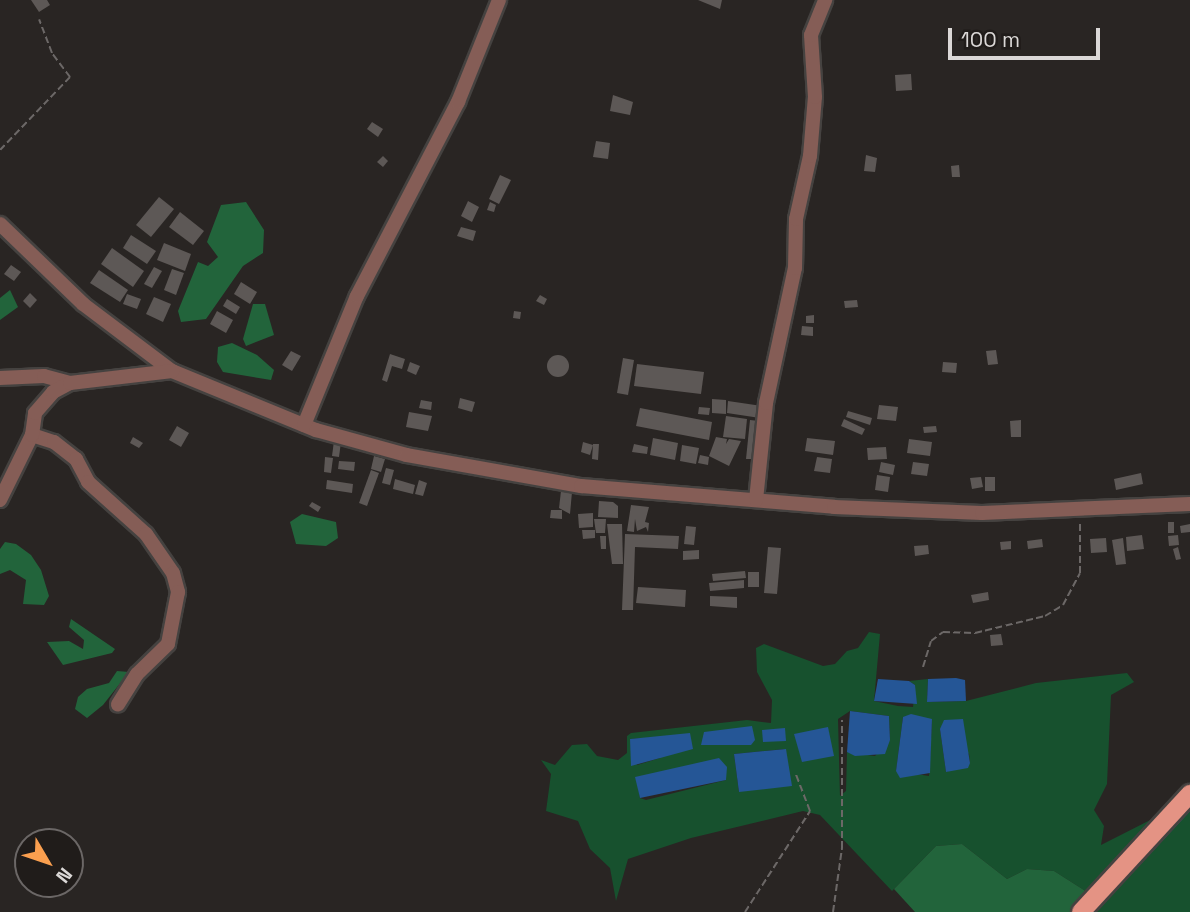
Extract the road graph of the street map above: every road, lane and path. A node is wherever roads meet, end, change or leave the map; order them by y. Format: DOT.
graph roads {
  1 [pos="499,0"];
  2 [pos="825,0"];
  3 [pos="39,19"];
  4 [pos="0,150"];
  5 [pos="0,224"];
  6 [pos="172,371"];
  7 [pos="0,378"];
  8 [pos="70,383"];
  9 [pos="304,425"];
  10 [pos="32,435"];
  11 [pos="0,500"];
  12 [pos="756,500"];
  13 [pos="1190,503"];
  14 [pos="1079,510"];
  15 [pos="923,667"];
  16 [pos="118,705"];
  17 [pos="842,720"];
  18 [pos="796,775"];
  19 [pos="1190,794"];
  20 [pos="745,912"];
  21 [pos="833,912"];
  22 [pos="1081,912"];
  1 -- 9 [label="street"];
  2 -- 12 [label="street"];
  3 -- 4 [label="path"];
  5 -- 6 [label="street"];
  6 -- 8 [label="street"];
  6 -- 9 [label="street"];
  7 -- 8 [label="street"];
  8 -- 10 [label="street"];
  9 -- 12 [label="street"];
  10 -- 11 [label="street"];
  10 -- 16 [label="street"];
  12 -- 14 [label="street"];
  13 -- 14 [label="street"];
  14 -- 15 [label="path"];
  17 -- 21 [label="path"];
  18 -- 20 [label="path"];
  19 -- 22 [label="main road"];
}
